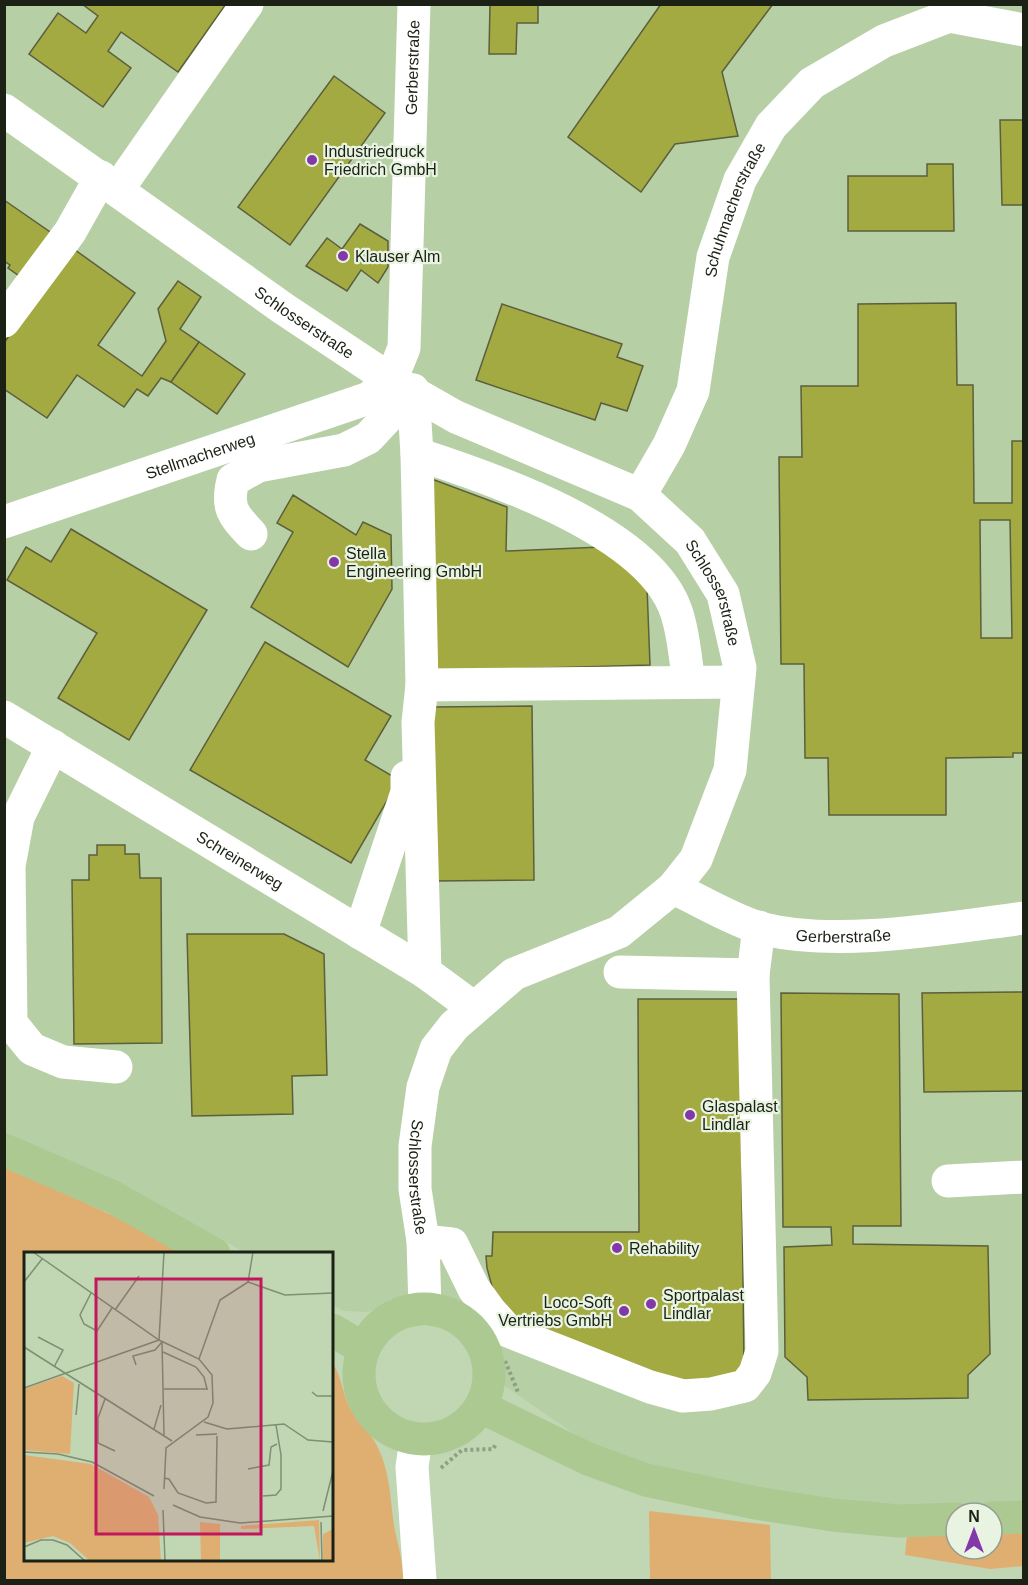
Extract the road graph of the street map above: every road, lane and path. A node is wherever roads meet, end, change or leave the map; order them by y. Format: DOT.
graph roads {
  1 [pos="247,4"];
  2 [pos="414,4"];
  3 [pos="953,10"];
  4 [pos="1023,30"];
  5 [pos="4,110"];
  6 [pos="109,183"];
  7 [pos="4,321"];
  8 [pos="402,385"];
  9 [pos="417,454"];
  10 [pos="640,495"];
  11 [pos="4,522"];
  12 [pos="251,534"];
  13 [pos="689,682"];
  14 [pos="738,682"];
  15 [pos="422,686"];
  16 [pos="4,717"];
  17 [pos="401,743"];
  18 [pos="53,746"];
  19 [pos="673,888"];
  20 [pos="1023,918"];
  21 [pos="759,927"];
  22 [pos="360,933"];
  23 [pos="425,972"];
  24 [pos="620,972"];
  25 [pos="753,975"];
  26 [pos="474,1008"];
  27 [pos="116,1067"];
  28 [pos="4,1150"];
  29 [pos="1023,1177"];
  30 [pos="948,1181"];
  31 [pos="423,1241"];
  32 [pos="210,1252"];
  33 [pos="425,1309"];
  34 [pos="333,1331"];
  35 [pos="364,1349"];
  36 [pos="481,1407"];
  37 [pos="416,1439"];
  38 [pos="1023,1516"];
  39 [pos="1004,1517"];
  40 [pos="944,1519"];
  41 [pos="420,1581"];
  1 -- 6 [label="street"];
  2 -- 8 [label="street, Gerberstraße"];
  3 -- 4 [label="street"];
  3 -- 10 [label="street, Schuhmacherstraße"];
  5 -- 6 [label="street, Schlosserstraße"];
  6 -- 7 [label="street"];
  6 -- 8 [label="street, Schlosserstraße"];
  8 -- 9 [label="street"];
  8 -- 10 [label="street, Schlosserstraße"];
  8 -- 11 [label="street, Stellmacherweg"];
  8 -- 12 [label="street"];
  9 -- 13 [label="street"];
  9 -- 15 [label="street"];
  10 -- 14 [label="street, Schlosserstraße"];
  13 -- 14 [label="street"];
  13 -- 15 [label="street"];
  14 -- 19 [label="street, Schlosserstraße"];
  15 -- 23 [label="street"];
  16 -- 18 [label="street, Schreinerweg"];
  17 -- 22 [label="street"];
  18 -- 22 [label="street, Schreinerweg"];
  18 -- 27 [label="street"];
  19 -- 21 [label="street, Gerberstraße"];
  19 -- 26 [label="street, Schlosserstraße"];
  20 -- 21 [label="street, Gerberstraße"];
  21 -- 25 [label="street"];
  22 -- 23 [label="street, Schreinerweg"];
  23 -- 26 [label="street, Schreinerweg"];
  24 -- 25 [label="street"];
  25 -- 31 [label="street"];
  26 -- 31 [label="street, Schlosserstraße"];
  28 -- 32 [label="main road"];
  29 -- 30 [label="street"];
  31 -- 33 [label="street, Schlosserstraße"];
  33 -- 35 [label="main road"];
  33 -- 36 [label="main road"];
  34 -- 35 [label="main road"];
  35 -- 37 [label="main road"];
  36 -- 37 [label="main road"];
  36 -- 40 [label="main road"];
  37 -- 41 [label="street"];
  38 -- 39 [label="main road"];
}
